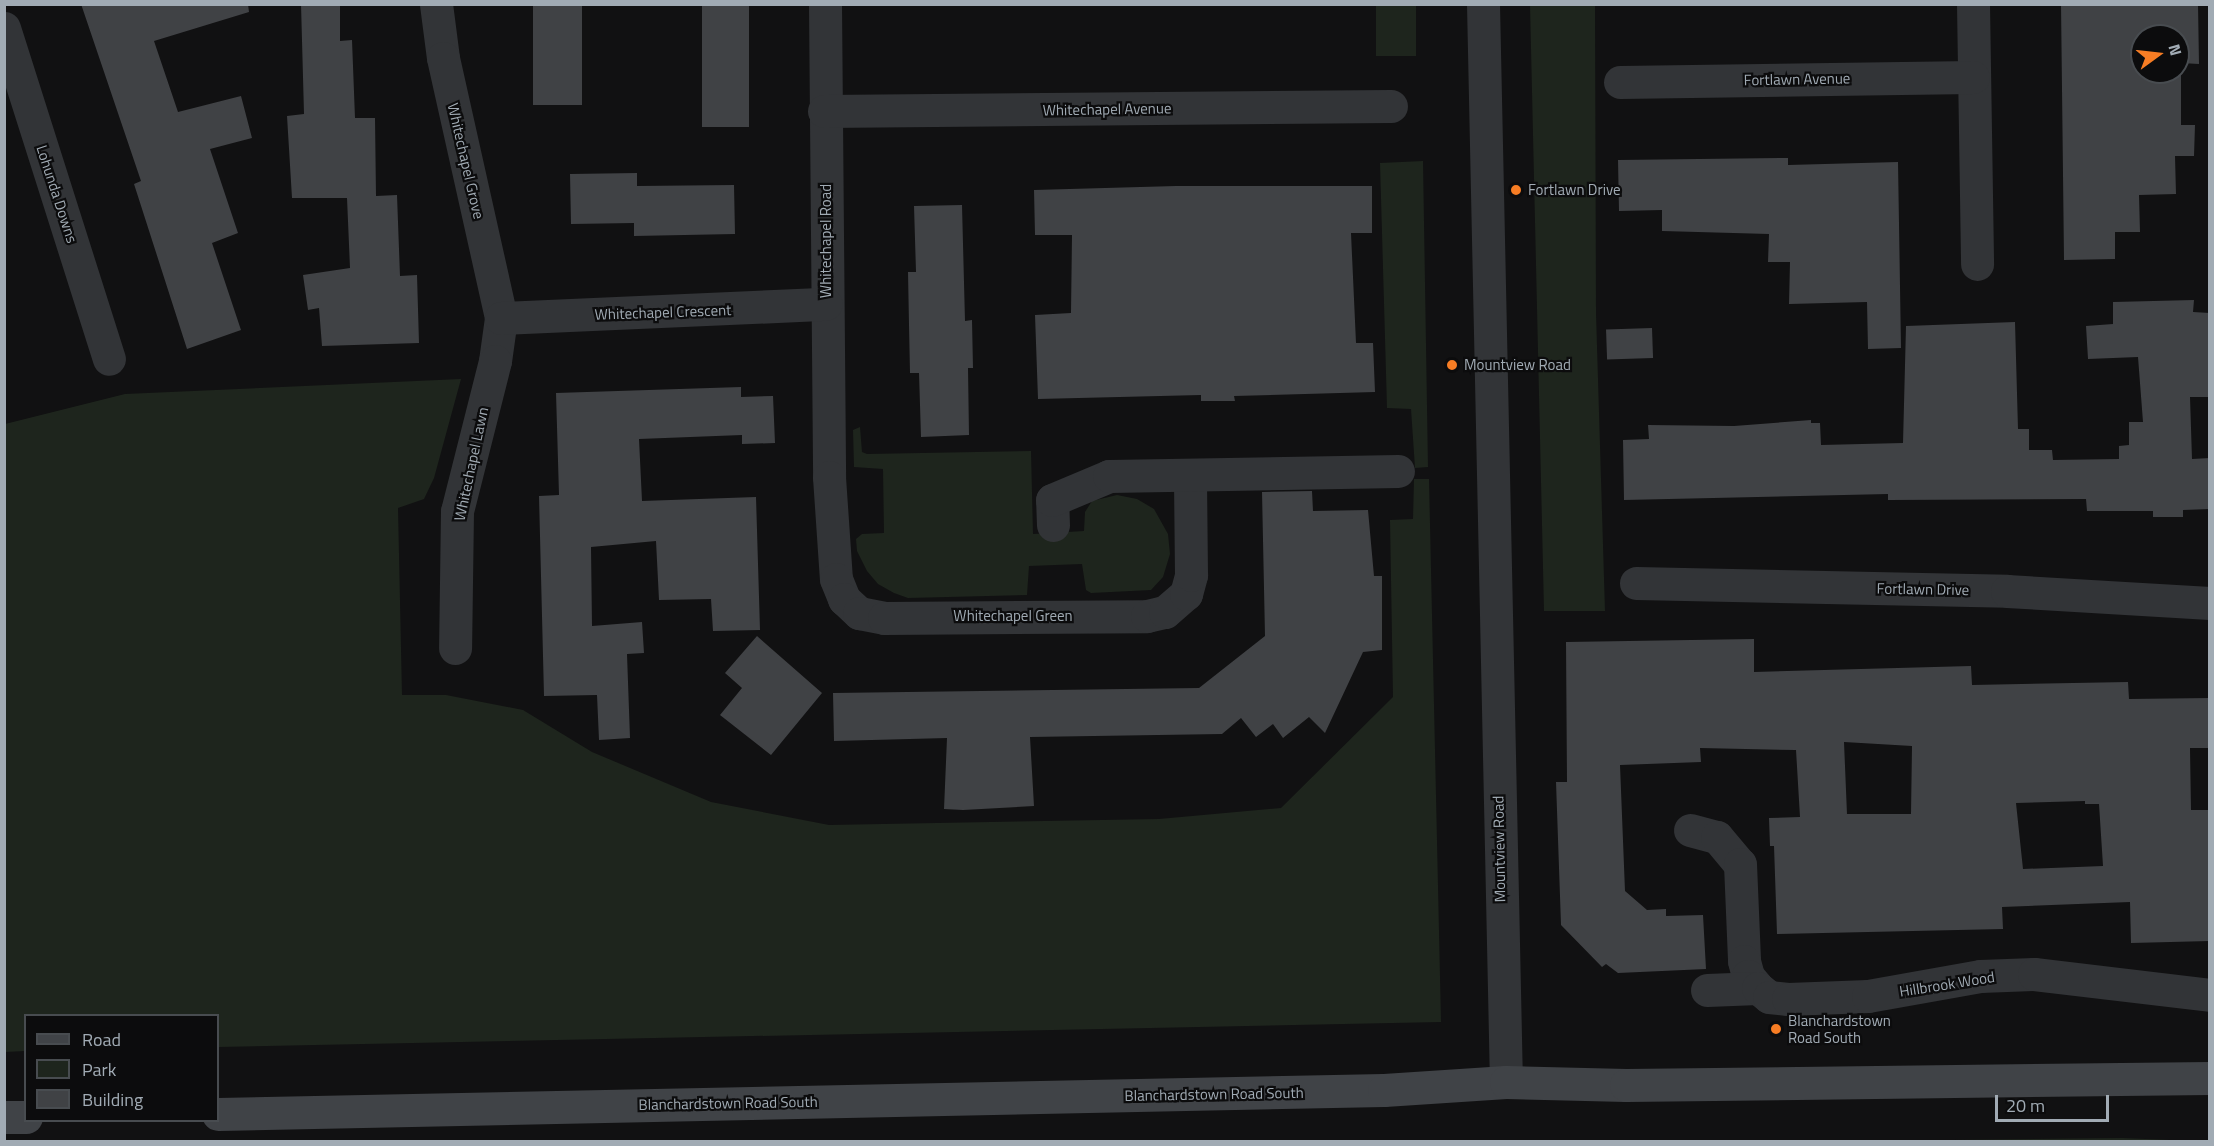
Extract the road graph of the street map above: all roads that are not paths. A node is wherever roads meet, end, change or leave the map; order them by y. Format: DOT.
graph roads {
  1 [pos="436,4"];
  2 [pos="825,4"];
  3 [pos="1483,4"];
  4 [pos="1973,4"];
  5 [pos="4,28"];
  6 [pos="1973,77"];
  7 [pos="1620,82"];
  8 [pos="1391,106"];
  9 [pos="824,111"];
  10 [pos="1977,264"];
  11 [pos="826,304"];
  12 [pos="501,318"];
  13 [pos="109,359"];
  14 [pos="1398,471"];
  15 [pos="1190,476"];
  16 [pos="829,477"];
  17 [pos="1053,525"];
  18 [pos="1636,583"];
  19 [pos="2210,603"];
  20 [pos="455,648"];
  21 [pos="1690,830"];
  22 [pos="1758,988"];
  23 [pos="1707,990"];
  24 [pos="2210,995"];
  25 [pos="2210,1077"];
  26 [pos="1506,1082"];
  27 [pos="219,1114"];
  28 [pos="24,1117"];
  29 [pos="4,1118"];
  1 -- 12 [label="street, Whitechapel Grove"];
  2 -- 9 [label="street, Whitechapel Road"];
  3 -- 26 [label="street, Mountview Road"];
  4 -- 6 [label="street"];
  5 -- 13 [label="street, Lohunda Downs"];
  6 -- 7 [label="street, Fortlawn Avenue"];
  6 -- 10 [label="street"];
  8 -- 9 [label="street, Whitechapel Avenue"];
  9 -- 11 [label="street, Whitechapel Road"];
  11 -- 12 [label="street, Whitechapel Crescent"];
  11 -- 16 [label="street, Whitechapel Road"];
  12 -- 20 [label="street, Whitechapel Lawn"];
  14 -- 15 [label="street"];
  15 -- 16 [label="street, Whitechapel Green"];
  15 -- 17 [label="street"];
  18 -- 19 [label="street, Fortlawn Drive"];
  21 -- 22 [label="street"];
  22 -- 23 [label="street, Hillbrook Wood"];
  22 -- 24 [label="street, Hillbrook Wood"];
  25 -- 26 [label="main road, Blanchardstown Road South"];
  26 -- 27 [label="main road, Blanchardstown Road South"];
  28 -- 29 [label="main road"];
}
